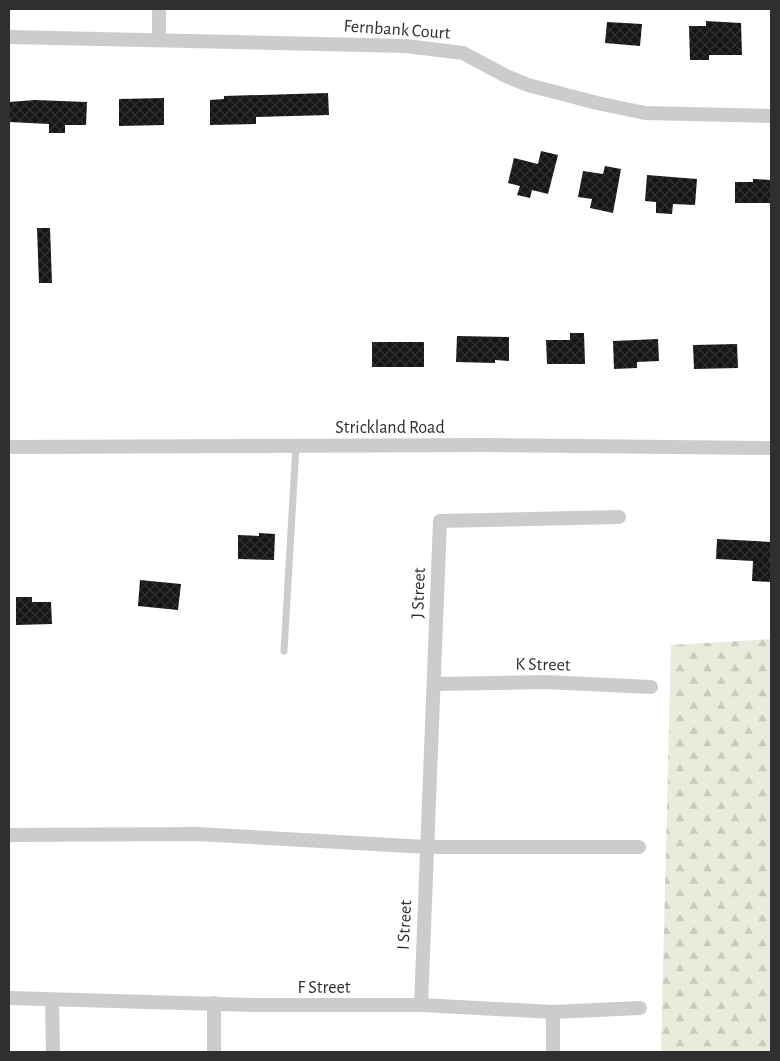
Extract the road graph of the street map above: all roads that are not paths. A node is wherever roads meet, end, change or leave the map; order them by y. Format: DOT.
graph roads {
  1 [pos="158,9"];
  2 [pos="9,37"];
  3 [pos="159,39"];
  4 [pos="771,116"];
  5 [pos="296,446"];
  6 [pos="9,448"];
  7 [pos="771,448"];
  8 [pos="619,517"];
  9 [pos="284,651"];
  10 [pos="434,684"];
  11 [pos="651,687"];
  12 [pos="9,835"];
  13 [pos="427,847"];
  14 [pos="639,847"];
  15 [pos="9,998"];
  16 [pos="52,1000"];
  17 [pos="214,1003"];
  18 [pos="421,1005"];
  19 [pos="640,1008"];
  20 [pos="553,1012"];
  21 [pos="52,1052"];
  22 [pos="214,1052"];
  23 [pos="553,1052"];
  1 -- 3 [label="street"];
  2 -- 3 [label="street, Fernbank Court"];
  3 -- 4 [label="street, Fernbank Court"];
  5 -- 6 [label="street, Strickland Road"];
  5 -- 7 [label="street, Strickland Road"];
  5 -- 9 [label="lane"];
  8 -- 10 [label="street, J Street"];
  10 -- 11 [label="street, K Street"];
  10 -- 13 [label="street, J Street"];
  12 -- 13 [label="street"];
  13 -- 14 [label="street"];
  13 -- 18 [label="street, I Street"];
  15 -- 16 [label="street, F Street"];
  16 -- 17 [label="street, F Street"];
  16 -- 21 [label="street"];
  17 -- 18 [label="street, F Street"];
  17 -- 22 [label="street"];
  18 -- 20 [label="street, F Street"];
  19 -- 20 [label="street, F Street"];
  20 -- 23 [label="street"];
}
